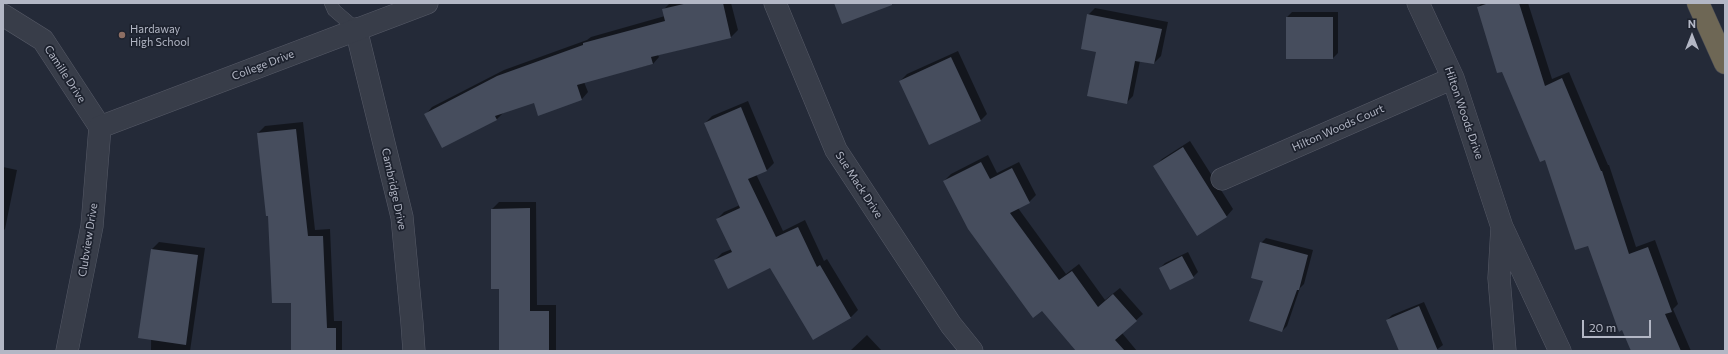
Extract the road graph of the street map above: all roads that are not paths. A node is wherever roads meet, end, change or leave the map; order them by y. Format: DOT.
graph roads {
  1 [pos="331,3"];
  2 [pos="427,3"];
  3 [pos="775,3"];
  4 [pos="1418,3"];
  5 [pos="1698,3"];
  6 [pos="3,16"];
  7 [pos="356,29"];
  8 [pos="1725,63"];
  9 [pos="1453,78"];
  10 [pos="100,127"];
  11 [pos="1222,179"];
  12 [pos="1502,227"];
  13 [pos="67,351"];
  14 [pos="414,351"];
  15 [pos="972,351"];
  16 [pos="1505,351"];
  17 [pos="1560,351"];
  1 -- 7 [label="lane"];
  2 -- 7 [label="street, College Drive"];
  3 -- 15 [label="street, Sue Mack Drive"];
  4 -- 9 [label="street, Hilton Woods Drive"];
  5 -- 8 [label="highway"];
  6 -- 10 [label="street, Camille Drive"];
  7 -- 10 [label="street, College Drive"];
  7 -- 14 [label="street, Cambridge Drive"];
  9 -- 11 [label="street, Hilton Woods Court"];
  9 -- 12 [label="street, Hilton Woods Drive"];
  10 -- 13 [label="street, Clubview Drive"];
  12 -- 16 [label="street, Hilton Woods Drive"];
  12 -- 17 [label="street, Hilton Woods Drive"];
}
